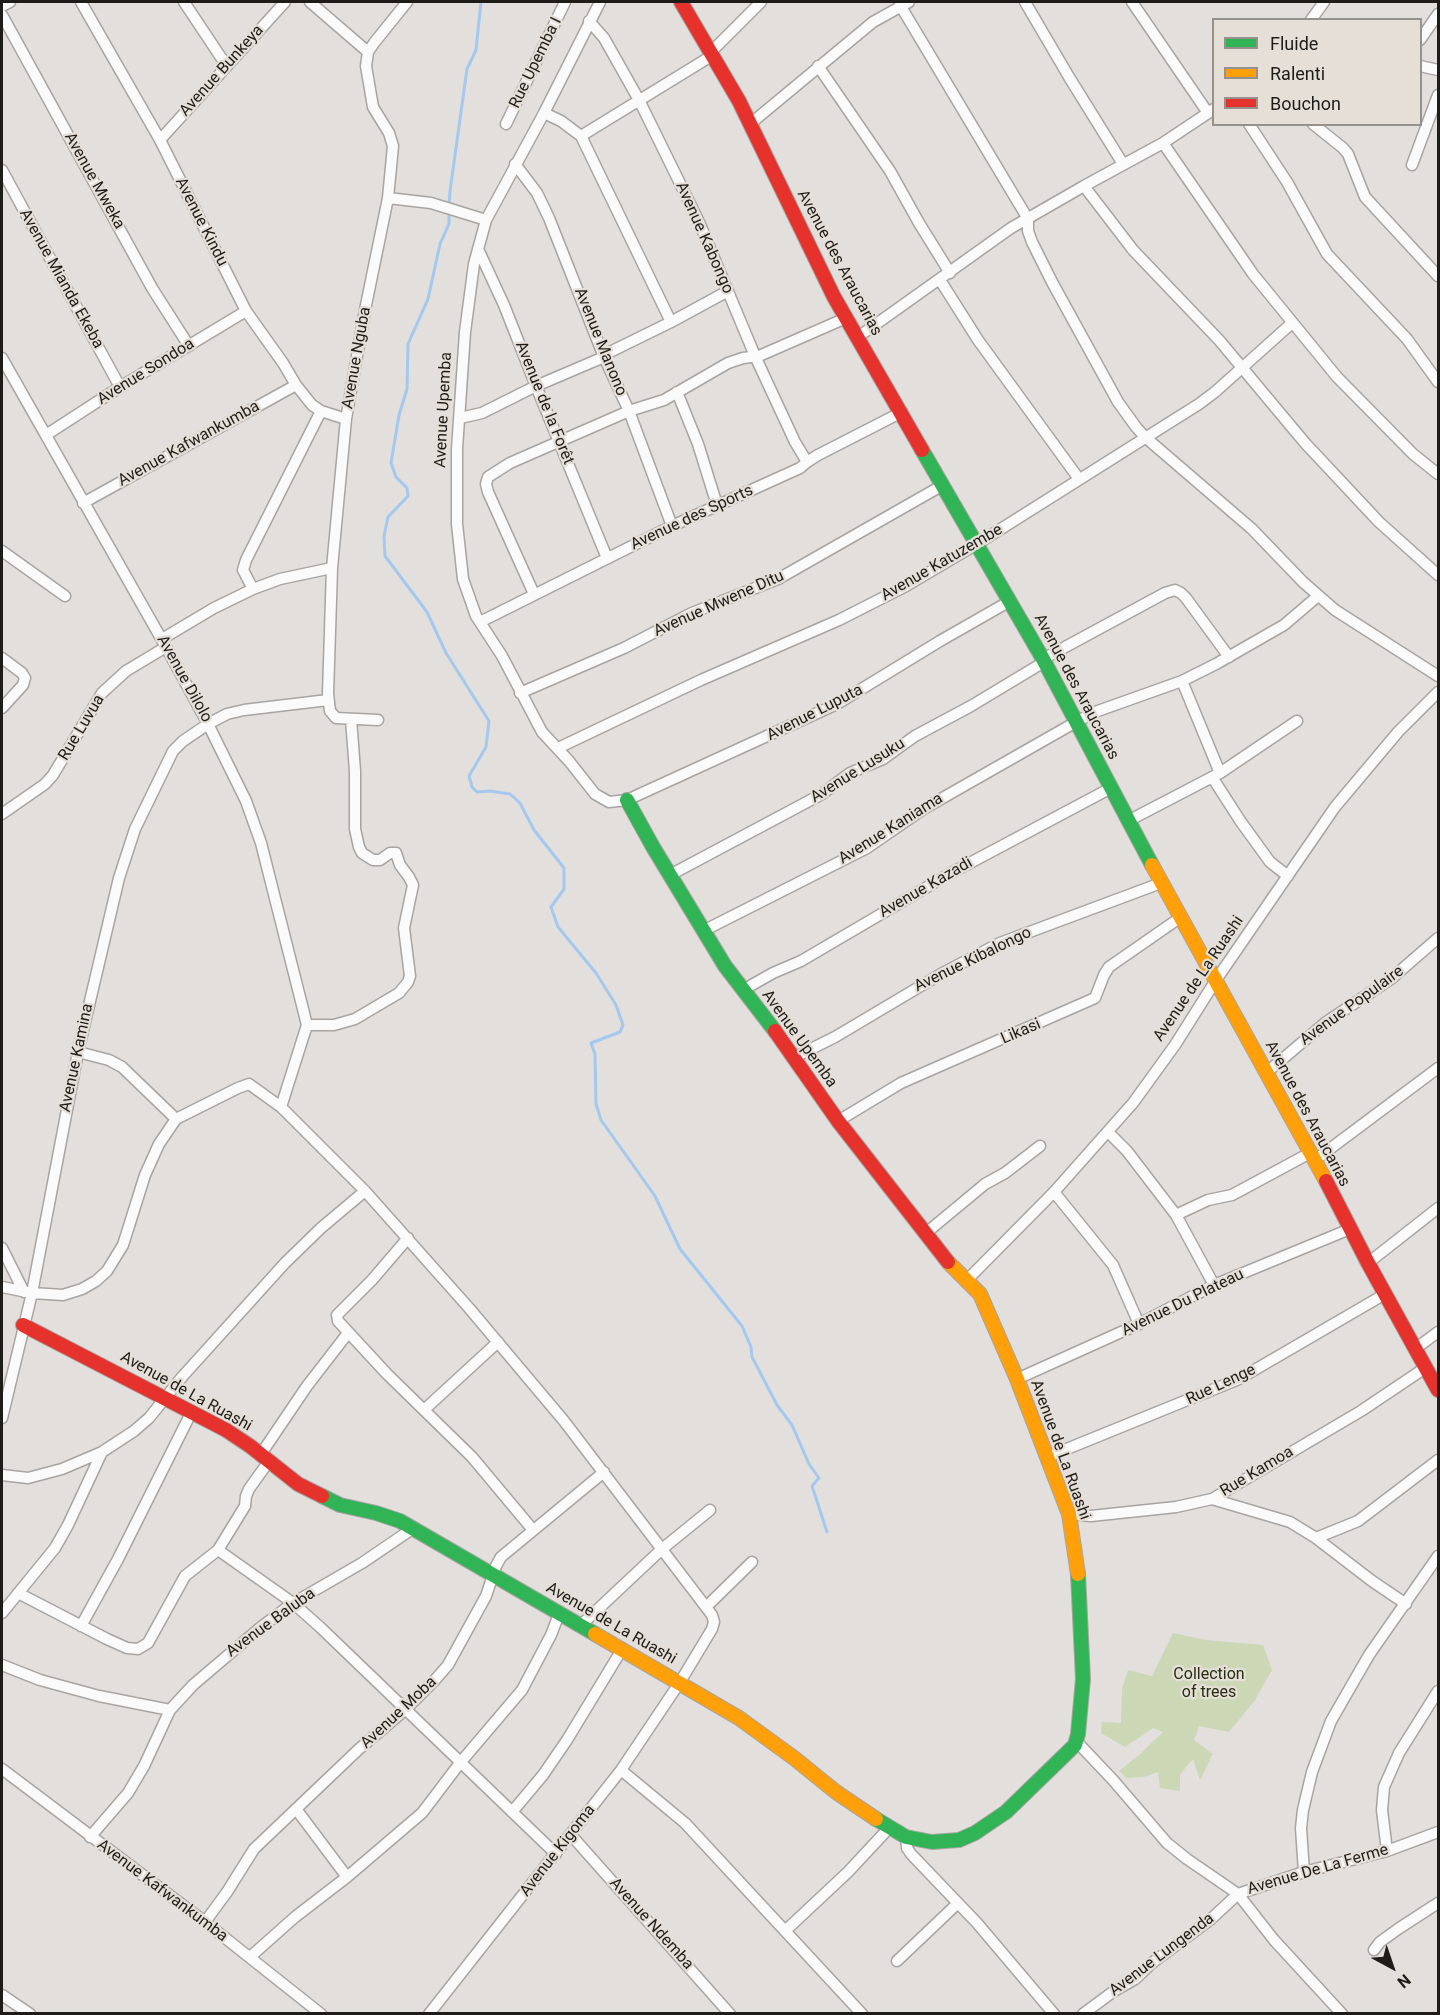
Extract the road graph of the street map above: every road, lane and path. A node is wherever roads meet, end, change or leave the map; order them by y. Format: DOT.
graph roads {
  1 [pos="10,2"];
  2 [pos="81,2"];
  3 [pos="184,2"];
  4 [pos="285,2"];
  5 [pos="310,2"];
  6 [pos="407,2"];
  7 [pos="566,2"];
  8 [pos="600,2"];
  9 [pos="681,2"];
  10 [pos="761,2"];
  11 [pos="1025,2"];
  12 [pos="1132,2"];
  13 [pos="1324,2"];
  14 [pos="905,3"];
  15 [pos="2,6"];
  16 [pos="1438,14"];
  17 [pos="2,15"];
  18 [pos="1312,18"];
  19 [pos="590,21"];
  20 [pos="1422,37"];
  21 [pos="368,52"];
  22 [pos="712,54"];
  23 [pos="226,65"];
  24 [pos="818,66"];
  25 [pos="1422,66"];
  26 [pos="1438,70"];
  27 [pos="1438,95"];
  28 [pos="639,100"];
  29 [pos="1211,111"];
  30 [pos="544,113"];
  31 [pos="506,124"];
  32 [pos="750,124"];
  33 [pos="1250,126"];
  34 [pos="1316,126"];
  35 [pos="581,136"];
  36 [pos="160,140"];
  37 [pos="1163,143"];
  38 [pos="515,164"];
  39 [pos="1123,164"];
  40 [pos="1412,165"];
  41 [pos="2,170"];
  42 [pos="1084,186"];
  43 [pos="388,198"];
  44 [pos="1028,219"];
  45 [pos="486,220"];
  46 [pos="478,249"];
  47 [pos="950,273"];
  48 [pos="1438,276"];
  49 [pos="940,280"];
  50 [pos="728,291"];
  51 [pos="246,311"];
  52 [pos="846,318"];
  53 [pos="672,322"];
  54 [pos="1292,323"];
  55 [pos="858,337"];
  56 [pos="189,346"];
  57 [pos="755,356"];
  58 [pos="604,357"];
  59 [pos="2,358"];
  60 [pos="1242,367"];
  61 [pos="1438,382"];
  62 [pos="296,385"];
  63 [pos="536,386"];
  64 [pos="120,387"];
  65 [pos="677,392"];
  66 [pos="321,411"];
  67 [pos="629,411"];
  68 [pos="902,412"];
  69 [pos="460,418"];
  70 [pos="346,419"];
  71 [pos="46,435"];
  72 [pos="1145,437"];
  73 [pos="560,442"];
  74 [pos="807,462"];
  75 [pos="1438,474"];
  76 [pos="1079,479"];
  77 [pos="943,485"];
  78 [pos="83,503"];
  79 [pos="717,505"];
  80 [pos="672,526"];
  81 [pos="976,544"];
  82 [pos="2,551"];
  83 [pos="607,558"];
  84 [pos="332,567"];
  85 [pos="1438,575"];
  86 [pos="253,589"];
  87 [pos="534,594"];
  88 [pos="65,596"];
  89 [pos="1318,596"];
  90 [pos="1010,601"];
  91 [pos="480,622"];
  92 [pos="164,643"];
  93 [pos="1229,657"];
  94 [pos="2,658"];
  95 [pos="1044,661"];
  96 [pos="1438,676"];
  97 [pos="1182,681"];
  98 [pos="1438,692"];
  99 [pos="520,693"];
  100 [pos="328,700"];
  101 [pos="2,708"];
  102 [pos="351,718"];
  103 [pos="378,720"];
  104 [pos="1297,721"];
  105 [pos="1076,722"];
  106 [pos="208,724"];
  107 [pos="558,748"];
  108 [pos="1216,775"];
  109 [pos="1111,788"];
  110 [pos="627,800"];
  111 [pos="609,802"];
  112 [pos="2,814"];
  113 [pos="1128,821"];
  114 [pos="670,875"];
  115 [pos="1288,876"];
  116 [pos="1161,883"];
  117 [pos="1181,917"];
  118 [pos="702,931"];
  119 [pos="1438,938"];
  120 [pos="1216,980"];
  121 [pos="743,990"];
  122 [pos="307,1025"];
  123 [pos="78,1052"];
  124 [pos="795,1057"];
  125 [pos="1438,1068"];
  126 [pos="1266,1073"];
  127 [pos="281,1107"];
  128 [pos="176,1119"];
  129 [pos="838,1121"];
  130 [pos="1108,1132"];
  131 [pos="1040,1146"];
  132 [pos="1313,1156"];
  133 [pos="365,1191"];
  134 [pos="1054,1192"];
  135 [pos="1438,1208"];
  136 [pos="1176,1215"];
  137 [pos="1350,1229"];
  138 [pos="926,1233"];
  139 [pos="408,1238"];
  140 [pos="2,1248"];
  141 [pos="1368,1263"];
  142 [pos="968,1280"];
  143 [pos="1214,1285"];
  144 [pos="2,1287"];
  145 [pos="28,1292"];
  146 [pos="1384,1293"];
  147 [pos="1139,1324"];
  148 [pos="23,1325"];
  149 [pos="1438,1332"];
  150 [pos="348,1333"];
  151 [pos="498,1342"];
  152 [pos="1415,1349"];
  153 [pos="1425,1368"];
  154 [pos="1017,1379"];
  155 [pos="5,1383"];
  156 [pos="1438,1390"];
  157 [pos="165,1399"];
  158 [pos="425,1409"];
  159 [pos="192,1412"];
  160 [pos="2,1418"];
  161 [pos="102,1452"];
  162 [pos="1047,1456"];
  163 [pos="265,1458"];
  164 [pos="1438,1460"];
  165 [pos="604,1473"];
  166 [pos="2,1475"];
  167 [pos="1212,1499"];
  168 [pos="710,1510"];
  169 [pos="1068,1514"];
  170 [pos="412,1529"];
  171 [pos="533,1530"];
  172 [pos="1316,1538"];
  173 [pos="662,1549"];
  174 [pos="218,1550"];
  175 [pos="1438,1556"];
  176 [pos="752,1562"];
  177 [pos="493,1574"];
  178 [pos="18,1593"];
  179 [pos="293,1603"];
  180 [pos="1406,1604"];
  181 [pos="706,1607"];
  182 [pos="2,1612"];
  183 [pos="559,1614"];
  184 [pos="81,1626"];
  185 [pos="580,1626"];
  186 [pos="621,1651"];
  187 [pos="2,1665"];
  188 [pos="680,1682"];
  189 [pos="1438,1691"];
  190 [pos="406,1708"];
  191 [pos="170,1710"];
  192 [pos="1077,1742"];
  193 [pos="460,1763"];
  194 [pos="2,1769"];
  195 [pos="621,1770"];
  196 [pos="296,1809"];
  197 [pos="512,1812"];
  198 [pos="889,1828"];
  199 [pos="571,1835"];
  200 [pos="1438,1835"];
  201 [pos="90,1837"];
  202 [pos="906,1837"];
  203 [pos="1387,1851"];
  204 [pos="556,1854"];
  205 [pos="1304,1872"];
  206 [pos="347,1877"];
  207 [pos="1238,1894"];
  208 [pos="1438,1903"];
  209 [pos="958,1904"];
  210 [pos="205,1922"];
  211 [pos="786,1931"];
  212 [pos="1374,1950"];
  213 [pos="250,1957"];
  214 [pos="897,1961"];
  215 [pos="2,1995"];
  216 [pos="853,2004"];
  217 [pos="30,2013"];
  218 [pos="321,2013"];
  219 [pos="429,2013"];
  220 [pos="730,2013"];
  221 [pos="844,2013"];
  222 [pos="862,2013"];
  223 [pos="1054,2013"];
  224 [pos="1083,2013"];
  225 [pos="1342,2013"];
  1 -- 15 [label="street"];
  2 -- 36 [label="street, Avenue Kindu"];
  3 -- 23 [label="street"];
  4 -- 23 [label="street, Avenue Bunkeya"];
  5 -- 21 [label="street"];
  6 -- 21 [label="street"];
  7 -- 31 [label="street, Rue Upemba I"];
  8 -- 19 [label="street, Avenue Upemba"];
  9 -- 22 [label="street, Avenue des Araucarias"];
  10 -- 22 [label="street"];
  11 -- 39 [label="street"];
  12 -- 29 [label="street"];
  13 -- 18 [label="street"];
  14 -- 24 [label="street"];
  14 -- 44 [label="street"];
  16 -- 20 [label="street"];
  17 -- 56 [label="street, Avenue Mweka"];
  19 -- 28 [label="street, Avenue Kabongo"];
  19 -- 30 [label="street, Avenue Upemba"];
  21 -- 43 [label="street, Avenue Nguba"];
  22 -- 28 [label="street"];
  22 -- 32 [label="street, Avenue des Araucarias"];
  23 -- 36 [label="street, Avenue Bunkeya"];
  24 -- 32 [label="street"];
  24 -- 47 [label="street"];
  25 -- 26 [label="street"];
  27 -- 40 [label="street"];
  28 -- 35 [label="street"];
  28 -- 50 [label="street, Avenue Kabongo"];
  29 -- 37 [label="street"];
  30 -- 35 [label="street"];
  30 -- 38 [label="street, Avenue Upemba"];
  32 -- 52 [label="street, Avenue des Araucarias"];
  33 -- 61 [label="street"];
  34 -- 48 [label="street"];
  35 -- 53 [label="street"];
  36 -- 51 [label="street, Avenue Kindu"];
  37 -- 39 [label="street"];
  37 -- 54 [label="street"];
  38 -- 45 [label="street, Avenue Upemba"];
  38 -- 58 [label="street, Avenue Manono"];
  39 -- 42 [label="street"];
  41 -- 64 [label="street, Avenue Mianda Ekeba"];
  42 -- 44 [label="street"];
  42 -- 60 [label="street"];
  43 -- 45 [label="street"];
  43 -- 70 [label="street, Avenue Nguba"];
  44 -- 47 [label="street"];
  44 -- 72 [label="street"];
  45 -- 46 [label="street, Avenue Upemba"];
  46 -- 63 [label="street, Avenue de la Forêt"];
  46 -- 69 [label="street, Avenue Upemba"];
  47 -- 49 [label="street"];
  49 -- 55 [label="street"];
  49 -- 76 [label="street"];
  50 -- 53 [label="street"];
  50 -- 57 [label="street, Avenue Kabongo"];
  51 -- 56 [label="street, Avenue Sondoa"];
  51 -- 62 [label="street, Avenue Kindu"];
  52 -- 55 [label="street, Avenue des Araucarias"];
  52 -- 57 [label="street"];
  53 -- 58 [label="street"];
  54 -- 60 [label="street, Avenue Katuzembe"];
  54 -- 75 [label="street"];
  55 -- 68 [label="street, Avenue des Araucarias"];
  56 -- 64 [label="street, Avenue Sondoa"];
  57 -- 65 [label="street"];
  57 -- 74 [label="street, Avenue Kabongo"];
  58 -- 63 [label="street"];
  58 -- 67 [label="street, Avenue Manono"];
  59 -- 71 [label="street, Avenue Dilolo"];
  60 -- 72 [label="street, Avenue Katuzembe"];
  60 -- 85 [label="street"];
  62 -- 66 [label="street, Avenue Kindu"];
  62 -- 78 [label="street, Avenue Kafwankumba"];
  63 -- 69 [label="street"];
  63 -- 73 [label="street, Avenue de la Forêt"];
  64 -- 71 [label="street, Avenue Sondoa"];
  65 -- 67 [label="street"];
  65 -- 79 [label="street"];
  66 -- 70 [label="street, Avenue Kindu"];
  66 -- 86 [label="street"];
  67 -- 73 [label="street"];
  67 -- 80 [label="street, Avenue Manono"];
  68 -- 74 [label="street, Avenue des Sports"];
  68 -- 77 [label="street, Avenue des Araucarias"];
  69 -- 91 [label="street, Avenue Upemba"];
  70 -- 84 [label="street, Avenue Nguba"];
  71 -- 78 [label="street, Avenue Dilolo"];
  72 -- 76 [label="street, Avenue Katuzembe"];
  72 -- 89 [label="street"];
  73 -- 83 [label="street, Avenue de la Forêt"];
  73 -- 87 [label="street"];
  74 -- 79 [label="street, Avenue des Sports"];
  76 -- 81 [label="street, Avenue Katuzembe"];
  77 -- 81 [label="street, Avenue des Araucarias"];
  77 -- 99 [label="street, Avenue Mwene Ditu"];
  78 -- 92 [label="street, Avenue Dilolo"];
  79 -- 80 [label="street, Avenue des Sports"];
  80 -- 83 [label="street, Avenue des Sports"];
  81 -- 90 [label="street, Avenue des Araucarias"];
  81 -- 107 [label="street, Avenue Katuzembe"];
  82 -- 88 [label="street"];
  83 -- 87 [label="street, Avenue des Sports"];
  84 -- 86 [label="street, Rue Luvua"];
  84 -- 100 [label="street, Avenue Nguba"];
  86 -- 92 [label="street, Rue Luvua"];
  87 -- 91 [label="street, Avenue des Sports"];
  89 -- 93 [label="street, Avenue Kaniama"];
  89 -- 96 [label="street"];
  90 -- 95 [label="street, Avenue des Araucarias"];
  90 -- 110 [label="street, Avenue Luputa"];
  91 -- 99 [label="street, Avenue Upemba"];
  92 -- 106 [label="street, Avenue Dilolo"];
  92 -- 112 [label="street, Rue Luvua"];
  93 -- 95 [label="street, Avenue Lusuku"];
  93 -- 97 [label="street, Avenue Kaniama"];
  94 -- 101 [label="street"];
  95 -- 105 [label="street, Avenue des Araucarias"];
  95 -- 114 [label="street, Avenue Lusuku"];
  97 -- 105 [label="street, Avenue Kaniama"];
  97 -- 108 [label="street"];
  98 -- 115 [label="street, Avenue de La Ruashi"];
  99 -- 107 [label="street, Avenue Upemba"];
  100 -- 102 [label="street"];
  100 -- 106 [label="street, Avenue Kamina"];
  102 -- 103 [label="street"];
  102 -- 122 [label="street"];
  104 -- 108 [label="street"];
  105 -- 109 [label="street, Avenue des Araucarias"];
  105 -- 118 [label="street, Avenue Kaniama"];
  106 -- 122 [label="street, Avenue Dilolo"];
  106 -- 123 [label="street, Avenue Kamina"];
  107 -- 111 [label="street, Avenue Upemba"];
  108 -- 113 [label="street"];
  108 -- 115 [label="street"];
  109 -- 113 [label="street, Avenue des Araucarias"];
  109 -- 121 [label="street, Avenue Kazadi"];
  110 -- 111 [label="street, Avenue Luputa"];
  110 -- 114 [label="street, Avenue Upemba"];
  113 -- 116 [label="street, Avenue des Araucarias"];
  114 -- 118 [label="street, Avenue Upemba"];
  115 -- 120 [label="street, Avenue de La Ruashi"];
  116 -- 117 [label="street, Avenue des Araucarias"];
  116 -- 124 [label="street, Avenue Kibalongo"];
  117 -- 120 [label="street, Avenue des Araucarias"];
  117 -- 129 [label="street, Likasi"];
  118 -- 121 [label="street, Avenue Upemba"];
  119 -- 126 [label="street, Avenue Populaire"];
  120 -- 126 [label="street, Avenue des Araucarias"];
  120 -- 130 [label="street, Avenue de La Ruashi"];
  121 -- 124 [label="street, Avenue Upemba"];
  122 -- 127 [label="street"];
  123 -- 128 [label="street"];
  123 -- 145 [label="street, Avenue Kamina"];
  124 -- 129 [label="street, Avenue Upemba"];
  125 -- 132 [label="street"];
  126 -- 132 [label="street, Avenue des Araucarias"];
  127 -- 128 [label="street"];
  127 -- 133 [label="street"];
  128 -- 145 [label="street"];
  129 -- 138 [label="street, Avenue Upemba"];
  130 -- 134 [label="street, Avenue de La Ruashi"];
  130 -- 136 [label="street"];
  131 -- 138 [label="street"];
  132 -- 136 [label="street"];
  132 -- 137 [label="street, Avenue des Araucarias"];
  133 -- 139 [label="street"];
  133 -- 157 [label="street"];
  134 -- 142 [label="street, Avenue de La Ruashi"];
  134 -- 147 [label="street"];
  135 -- 141 [label="street"];
  136 -- 143 [label="street"];
  137 -- 141 [label="street, Avenue des Araucarias"];
  137 -- 143 [label="street, Avenue Du Plateau"];
  138 -- 142 [label="street, Avenue Upemba"];
  139 -- 150 [label="street"];
  139 -- 151 [label="street"];
  140 -- 145 [label="street"];
  141 -- 146 [label="street, Avenue des Araucarias"];
  142 -- 154 [label="street, Avenue de La Ruashi"];
  143 -- 147 [label="street, Avenue Du Plateau"];
  144 -- 145 [label="street"];
  145 -- 148 [label="street, Avenue Kamina"];
  146 -- 152 [label="street, Avenue des Araucarias"];
  146 -- 162 [label="street, Rue Lenge"];
  147 -- 154 [label="street, Avenue Du Plateau"];
  148 -- 155 [label="street, Avenue Kamina"];
  148 -- 157 [label="street, Avenue de La Ruashi"];
  149 -- 152 [label="street"];
  150 -- 158 [label="street"];
  150 -- 163 [label="street"];
  151 -- 158 [label="street"];
  151 -- 165 [label="street"];
  152 -- 153 [label="street, Avenue des Araucarias"];
  153 -- 156 [label="street, Avenue des Araucarias"];
  153 -- 167 [label="street, Rue Kamoa"];
  154 -- 162 [label="street, Avenue de La Ruashi"];
  155 -- 160 [label="street, Avenue Kamina"];
  157 -- 159 [label="street, Avenue de La Ruashi"];
  157 -- 161 [label="street"];
  158 -- 171 [label="street"];
  159 -- 163 [label="street, Avenue de La Ruashi"];
  159 -- 184 [label="street"];
  161 -- 166 [label="street"];
  161 -- 178 [label="street"];
  162 -- 169 [label="street, Avenue de La Ruashi"];
  163 -- 170 [label="street, Avenue de La Ruashi"];
  163 -- 174 [label="street"];
  164 -- 172 [label="street"];
  165 -- 171 [label="street, Avenue Moba"];
  165 -- 173 [label="street"];
  167 -- 169 [label="street, Rue Kamoa"];
  167 -- 172 [label="street"];
  168 -- 173 [label="street"];
  169 -- 192 [label="street, Avenue de La Ruashi"];
  170 -- 177 [label="street, Avenue de La Ruashi"];
  170 -- 179 [label="street, Avenue Baluba"];
  171 -- 177 [label="street, Avenue Moba"];
  172 -- 180 [label="street"];
  173 -- 181 [label="street"];
  173 -- 185 [label="street"];
  174 -- 179 [label="street"];
  174 -- 184 [label="street"];
  175 -- 180 [label="street"];
  176 -- 181 [label="street"];
  177 -- 183 [label="street, Avenue de La Ruashi"];
  177 -- 190 [label="street, Avenue Moba"];
  178 -- 182 [label="street"];
  178 -- 184 [label="street"];
  179 -- 190 [label="street"];
  179 -- 191 [label="street, Avenue Baluba"];
  180 -- 205 [label="street"];
  181 -- 188 [label="street, Avenue Kigoma"];
  183 -- 185 [label="street, Avenue de La Ruashi"];
  183 -- 193 [label="street"];
  185 -- 186 [label="street, Avenue de La Ruashi"];
  186 -- 188 [label="street, Avenue de La Ruashi"];
  186 -- 197 [label="street"];
  187 -- 191 [label="street"];
  188 -- 195 [label="street, Avenue Kigoma"];
  188 -- 198 [label="street, Avenue de La Ruashi"];
  189 -- 203 [label="street"];
  190 -- 193 [label="street"];
  190 -- 196 [label="street, Avenue Moba"];
  191 -- 201 [label="street, Avenue Baluba"];
  192 -- 202 [label="street, Avenue de La Ruashi"];
  192 -- 207 [label="street, Avenue De La Ferme"];
  193 -- 197 [label="street"];
  193 -- 206 [label="street"];
  194 -- 201 [label="street, Avenue Kafwankumba"];
  195 -- 199 [label="street, Avenue Kigoma"];
  195 -- 211 [label="street"];
  196 -- 206 [label="street"];
  196 -- 210 [label="street, Avenue Moba"];
  197 -- 204 [label="street"];
  198 -- 202 [label="street, Avenue de La Ruashi"];
  198 -- 211 [label="street"];
  199 -- 204 [label="street, Avenue Kigoma"];
  199 -- 220 [label="street, Avenue Ndemba"];
  200 -- 203 [label="street, Avenue De La Ferme"];
  201 -- 210 [label="street, Avenue Kafwankumba"];
  202 -- 209 [label="street"];
  203 -- 205 [label="street, Avenue De La Ferme"];
  204 -- 219 [label="street, Avenue Kigoma"];
  205 -- 207 [label="street, Avenue De La Ferme"];
  206 -- 213 [label="street"];
  207 -- 224 [label="street, Avenue Lungenda"];
  207 -- 225 [label="street"];
  208 -- 212 [label="street"];
  209 -- 214 [label="street"];
  209 -- 223 [label="street"];
  210 -- 213 [label="street, Avenue Kafwankumba"];
  211 -- 216 [label="street"];
  213 -- 218 [label="street, Avenue Kafwankumba"];
  215 -- 217 [label="street"];
  216 -- 221 [label="street"];
  216 -- 222 [label="street"];
}
